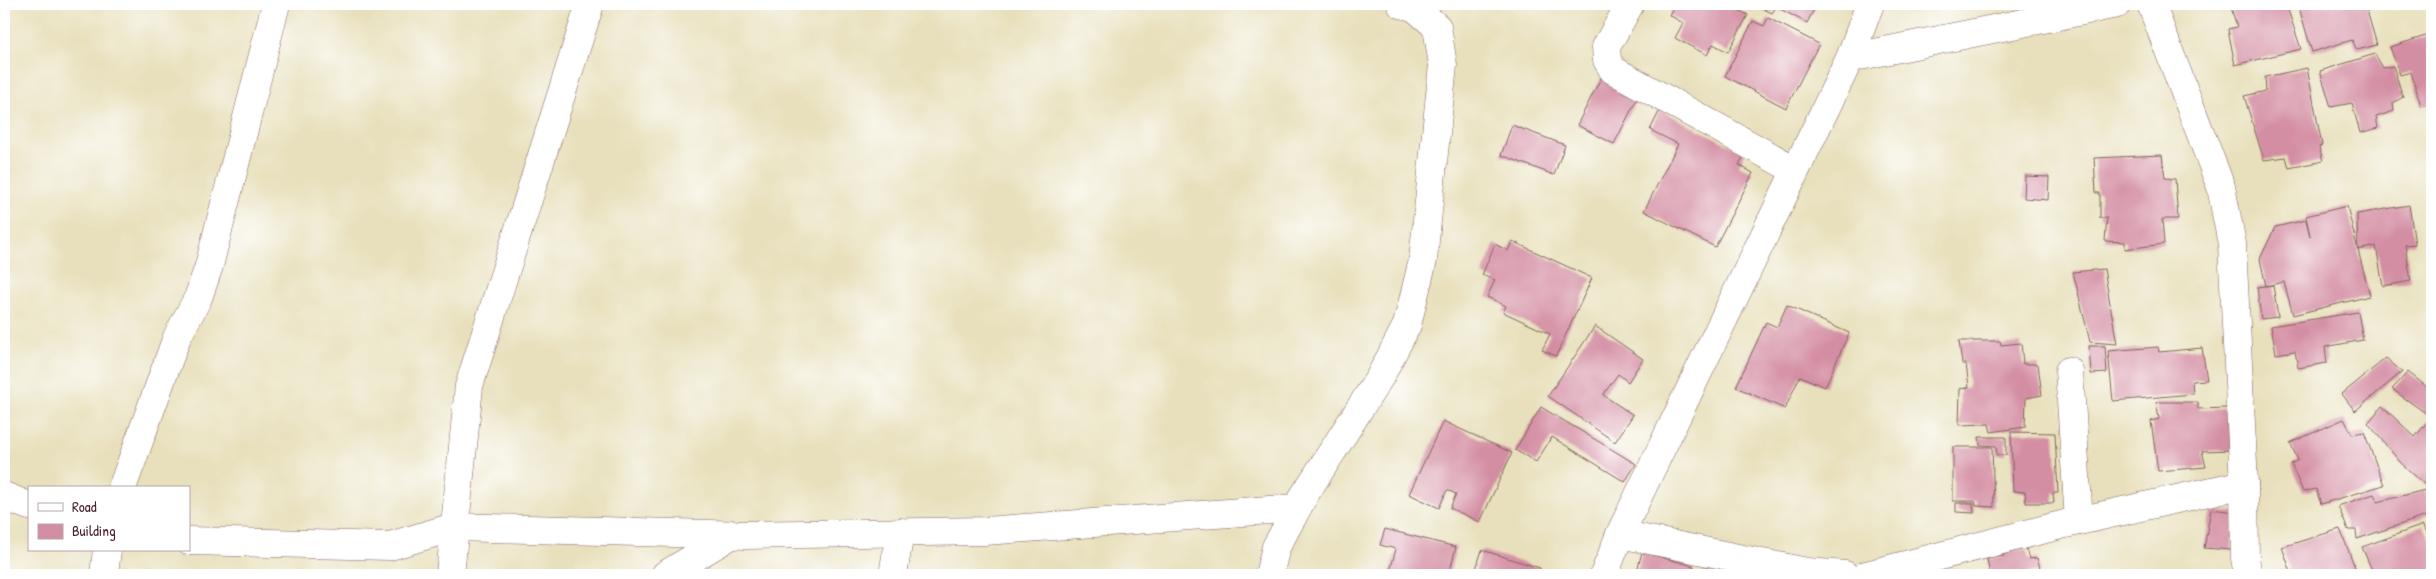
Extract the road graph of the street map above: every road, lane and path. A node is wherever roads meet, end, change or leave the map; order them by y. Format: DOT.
graph roads {
  1 [pos="276,4"];
  2 [pos="590,4"];
  3 [pos="1401,4"];
  4 [pos="1630,4"];
  5 [pos="1870,4"];
  6 [pos="2117,4"];
  7 [pos="2151,4"];
  8 [pos="1850,58"];
  9 [pos="1795,170"];
  10 [pos="2069,371"];
  11 [pos="2244,484"];
  12 [pos="123,486"];
  13 [pos="4,496"];
  14 [pos="28,506"];
  15 [pos="1297,508"];
  16 [pos="2079,521"];
  17 [pos="454,527"];
  18 [pos="900,532"];
  19 [pos="733,534"];
  20 [pos="1620,534"];
  21 [pos="190,541"];
  22 [pos="107,552"];
  23 [pos="104,575"];
  24 [pos="450,575"];
  25 [pos="665,575"];
  26 [pos="893,575"];
  27 [pos="1269,575"];
  28 [pos="1604,575"];
  29 [pos="1845,575"];
  30 [pos="1866,575"];
  31 [pos="2248,575"];
  1 -- 12 [label="street"];
  2 -- 17 [label="street"];
  3 -- 15 [label="street"];
  4 -- 9 [label="street"];
  5 -- 8 [label="street"];
  6 -- 8 [label="street"];
  7 -- 11 [label="street"];
  8 -- 9 [label="street"];
  9 -- 20 [label="street"];
  10 -- 16 [label="street"];
  11 -- 16 [label="street"];
  11 -- 31 [label="street"];
  13 -- 14 [label="street"];
  15 -- 18 [label="street"];
  15 -- 27 [label="street"];
  16 -- 30 [label="street"];
  17 -- 19 [label="street"];
  17 -- 21 [label="street"];
  17 -- 24 [label="street"];
  18 -- 19 [label="street"];
  18 -- 26 [label="street"];
  19 -- 25 [label="street"];
  20 -- 28 [label="street"];
  20 -- 29 [label="street"];
  22 -- 23 [label="street"];
}
